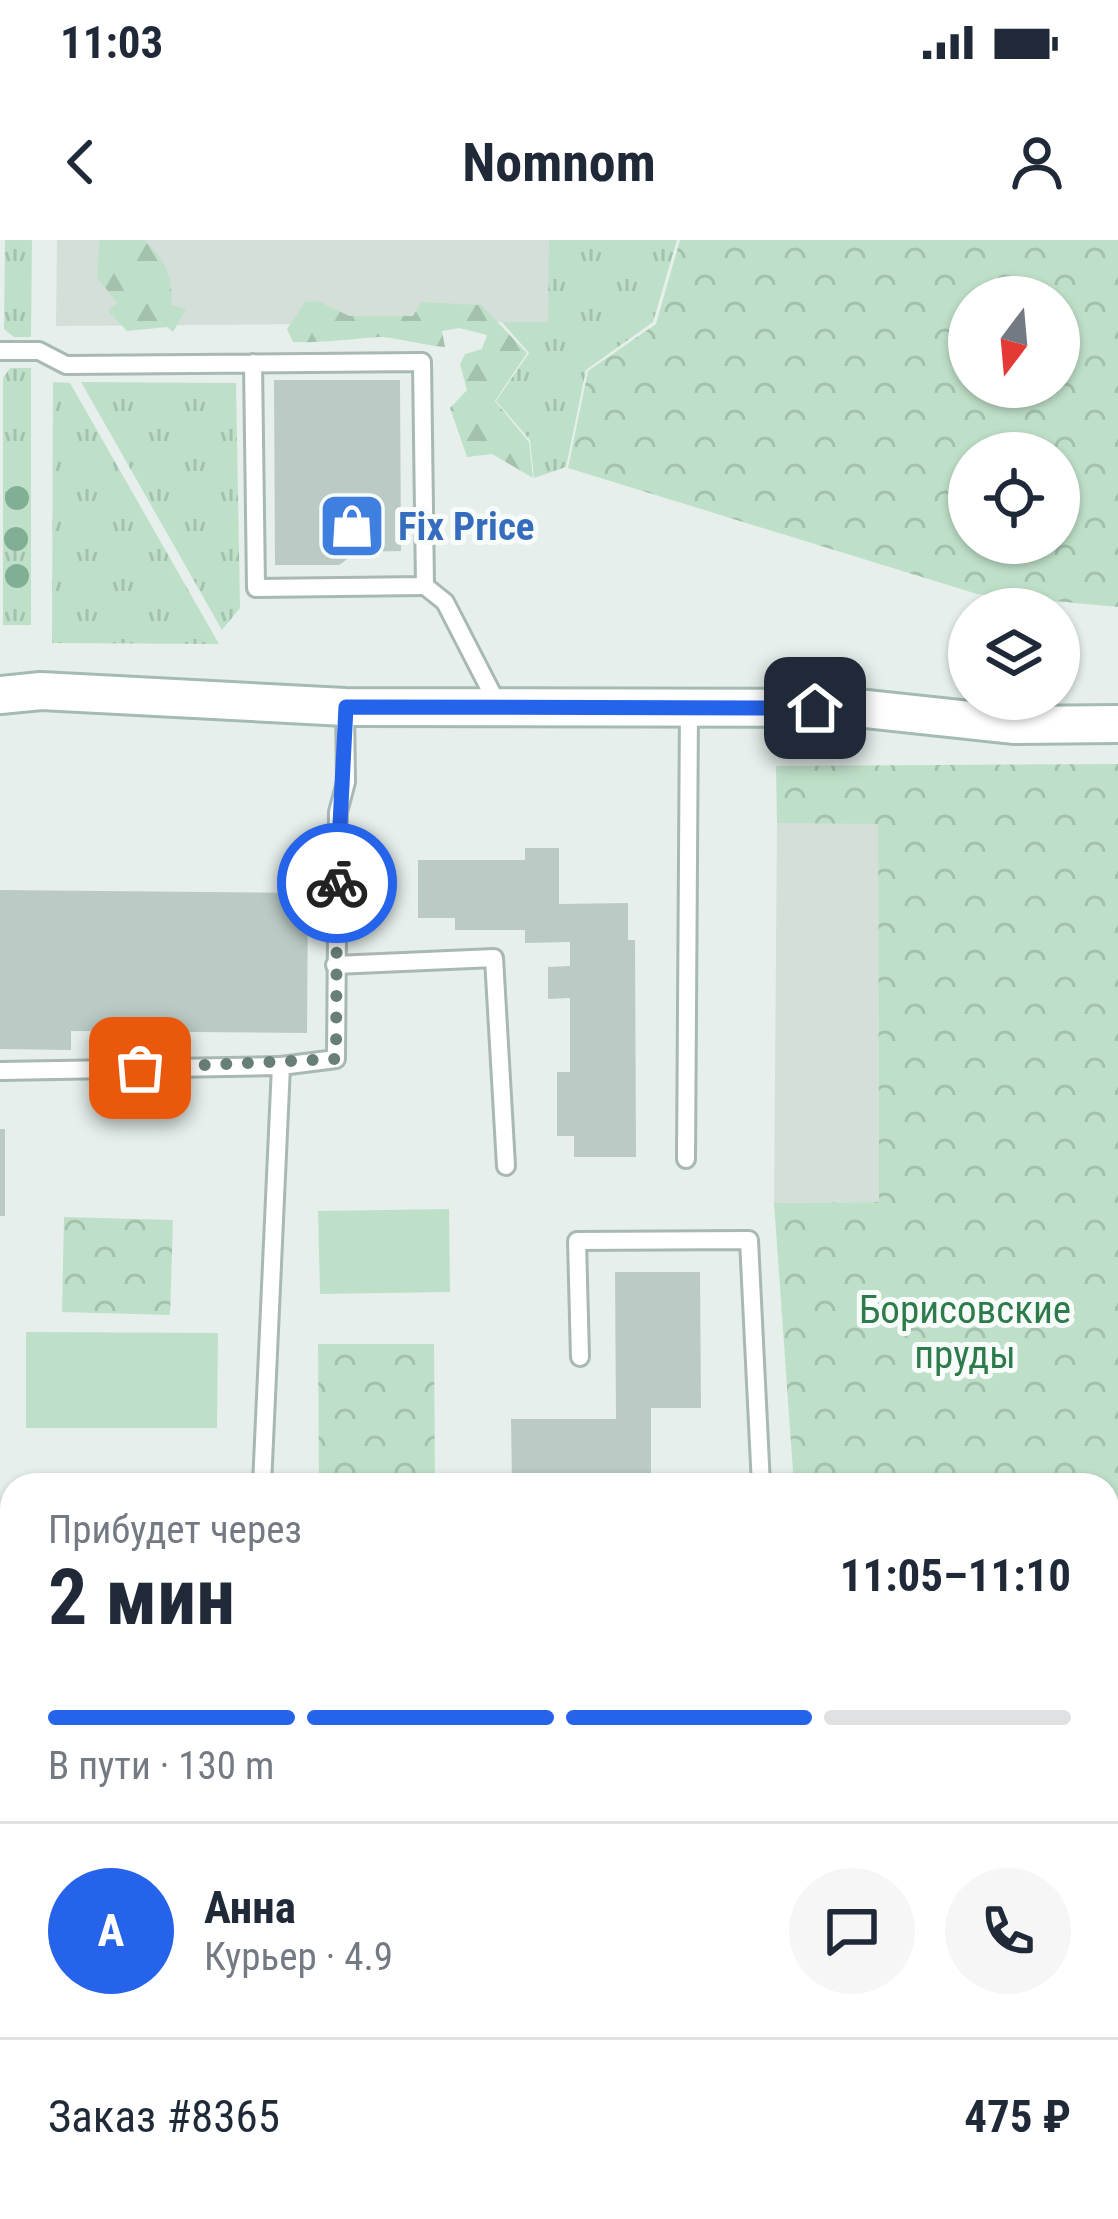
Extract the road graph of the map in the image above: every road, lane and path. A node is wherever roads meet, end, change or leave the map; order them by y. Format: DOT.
graph roads {
  1 [pos="0,351"];
  2 [pos="254,363"];
  3 [pos="425,586"];
  4 [pos="0,694"];
  5 [pos="346,707"];
  6 [pos="500,707"];
  7 [pos="689,707"];
  8 [pos="1118,724"];
  9 [pos="335,965"];
  10 [pos="280,1066"];
  11 [pos="0,1071"];
  12 [pos="686,1159"];
  13 [pos="506,1166"];
  14 [pos="580,1357"];
  15 [pos="263,1473"];
  16 [pos="760,1473"];
  1 -- 2 [label="lane"];
  2 -- 3 [label="lane"];
  2 -- 3 [label="lane"];
  3 -- 6 [label="lane"];
  4 -- 5 [label="street"];
  5 -- 6 [label="street"];
  5 -- 9 [label="lane"];
  6 -- 7 [label="street"];
  7 -- 8 [label="street"];
  7 -- 12 [label="lane"];
  9 -- 10 [label="lane"];
  9 -- 13 [label="lane"];
  10 -- 11 [label="lane"];
  10 -- 15 [label="lane"];
  14 -- 16 [label="lane"];
}
